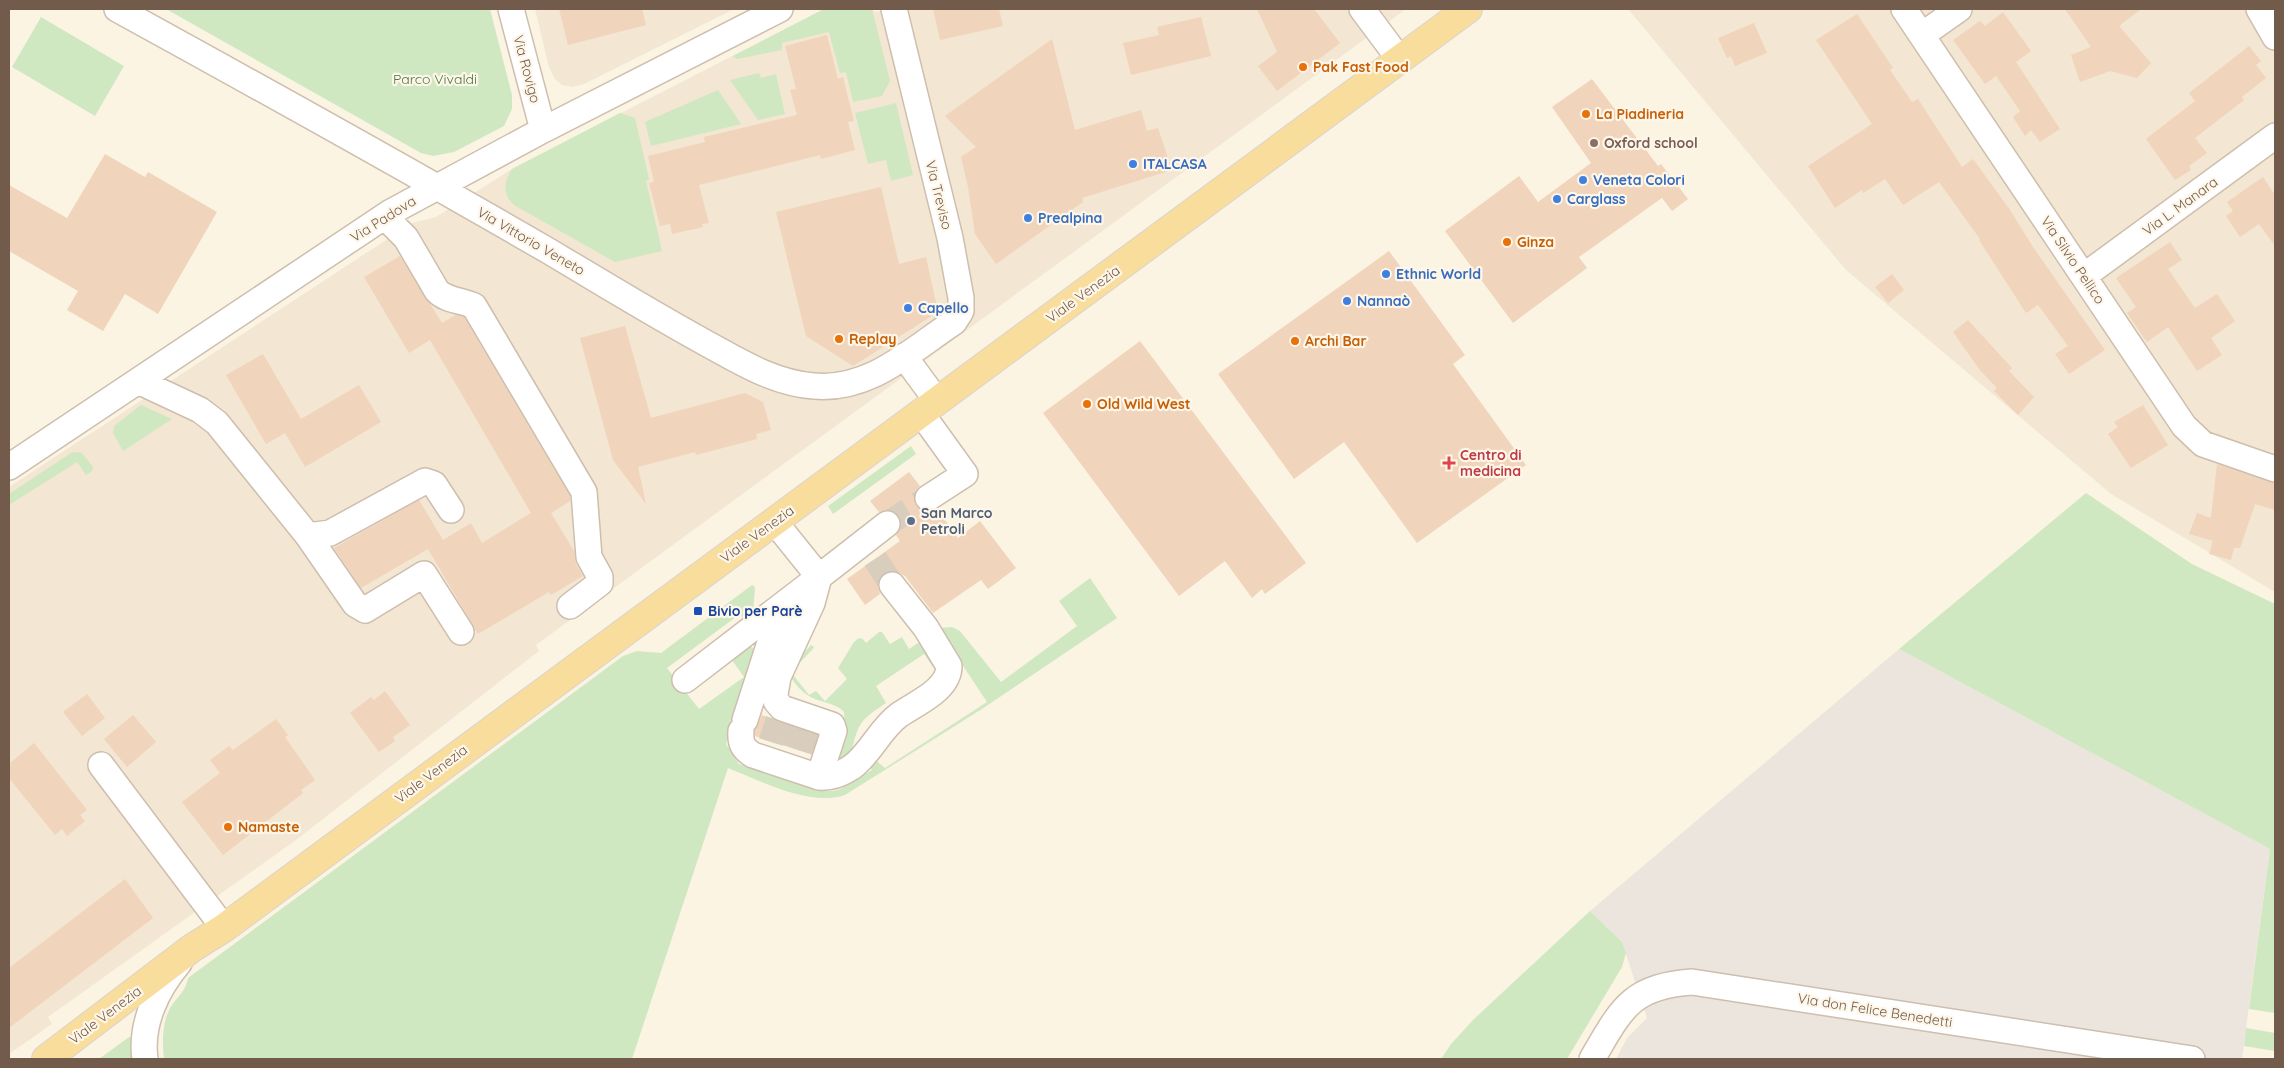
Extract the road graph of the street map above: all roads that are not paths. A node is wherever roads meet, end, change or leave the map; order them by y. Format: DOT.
graph roads {
  1 [pos="117,9"];
  2 [pos="511,9"];
  3 [pos="780,9"];
  4 [pos="894,9"];
  5 [pos="1362,9"];
  6 [pos="1904,9"];
  7 [pos="1959,9"];
  8 [pos="2259,9"];
  9 [pos="1458,13"];
  10 [pos="1922,35"];
  11 [pos="2275,37"];
  12 [pos="1400,60"];
  13 [pos="543,130"];
  14 [pos="2275,136"];
  15 [pos="436,186"];
  16 [pos="385,216"];
  17 [pos="2084,276"];
  18 [pos="904,356"];
  19 [pos="138,381"];
  20 [pos="929,407"];
  21 [pos="9,467"];
  22 [pos="2275,469"];
  23 [pos="928,498"];
  24 [pos="451,510"];
  25 [pos="774,522"];
  26 [pos="887,524"];
  27 [pos="308,536"];
  28 [pos="819,577"];
  29 [pos="892,585"];
  30 [pos="570,606"];
  31 [pos="781,608"];
  32 [pos="461,632"];
  33 [pos="686,680"];
  34 [pos="794,741"];
  35 [pos="101,764"];
  36 [pos="224,928"];
  37 [pos="192,948"];
  38 [pos="46,1059"];
  39 [pos="145,1059"];
  40 [pos="1592,1059"];
  41 [pos="2192,1059"];
  1 -- 15 [label="street, Via Vittorio Veneto"];
  2 -- 13 [label="street, Via Rovigo"];
  3 -- 13 [label="street, Via Padova"];
  4 -- 18 [label="street, Via Treviso"];
  5 -- 12 [label="street"];
  6 -- 10 [label="street, Via Silvio Pellico"];
  7 -- 10 [label="street"];
  8 -- 11 [label="street"];
  9 -- 12 [label="main road, Viale Venezia"];
  10 -- 17 [label="street, Via Silvio Pellico"];
  12 -- 20 [label="main road, Viale Venezia"];
  13 -- 15 [label="street, Via Padova"];
  14 -- 17 [label="street, Via L. Manara"];
  15 -- 16 [label="street, Via Padova"];
  15 -- 18 [label="street, Via Vittorio Veneto"];
  16 -- 19 [label="street, Via Padova"];
  16 -- 30 [label="street"];
  17 -- 22 [label="street, Via Silvio Pellico"];
  18 -- 20 [label="street"];
  19 -- 21 [label="street, Via Padova"];
  19 -- 27 [label="street"];
  20 -- 23 [label="street"];
  20 -- 25 [label="main road, Viale Venezia"];
  24 -- 27 [label="street"];
  25 -- 28 [label="street"];
  25 -- 36 [label="main road, Viale Venezia"];
  26 -- 28 [label="street"];
  27 -- 32 [label="street"];
  28 -- 31 [label="street"];
  28 -- 34 [label="street"];
  29 -- 34 [label="street"];
  31 -- 33 [label="street"];
  31 -- 34 [label="street"];
  35 -- 36 [label="street"];
  36 -- 37 [label="main road, Viale Venezia"];
  37 -- 38 [label="main road, Viale Venezia"];
  37 -- 39 [label="street"];
  40 -- 41 [label="street, Via don Felice Benedetti"];
}
